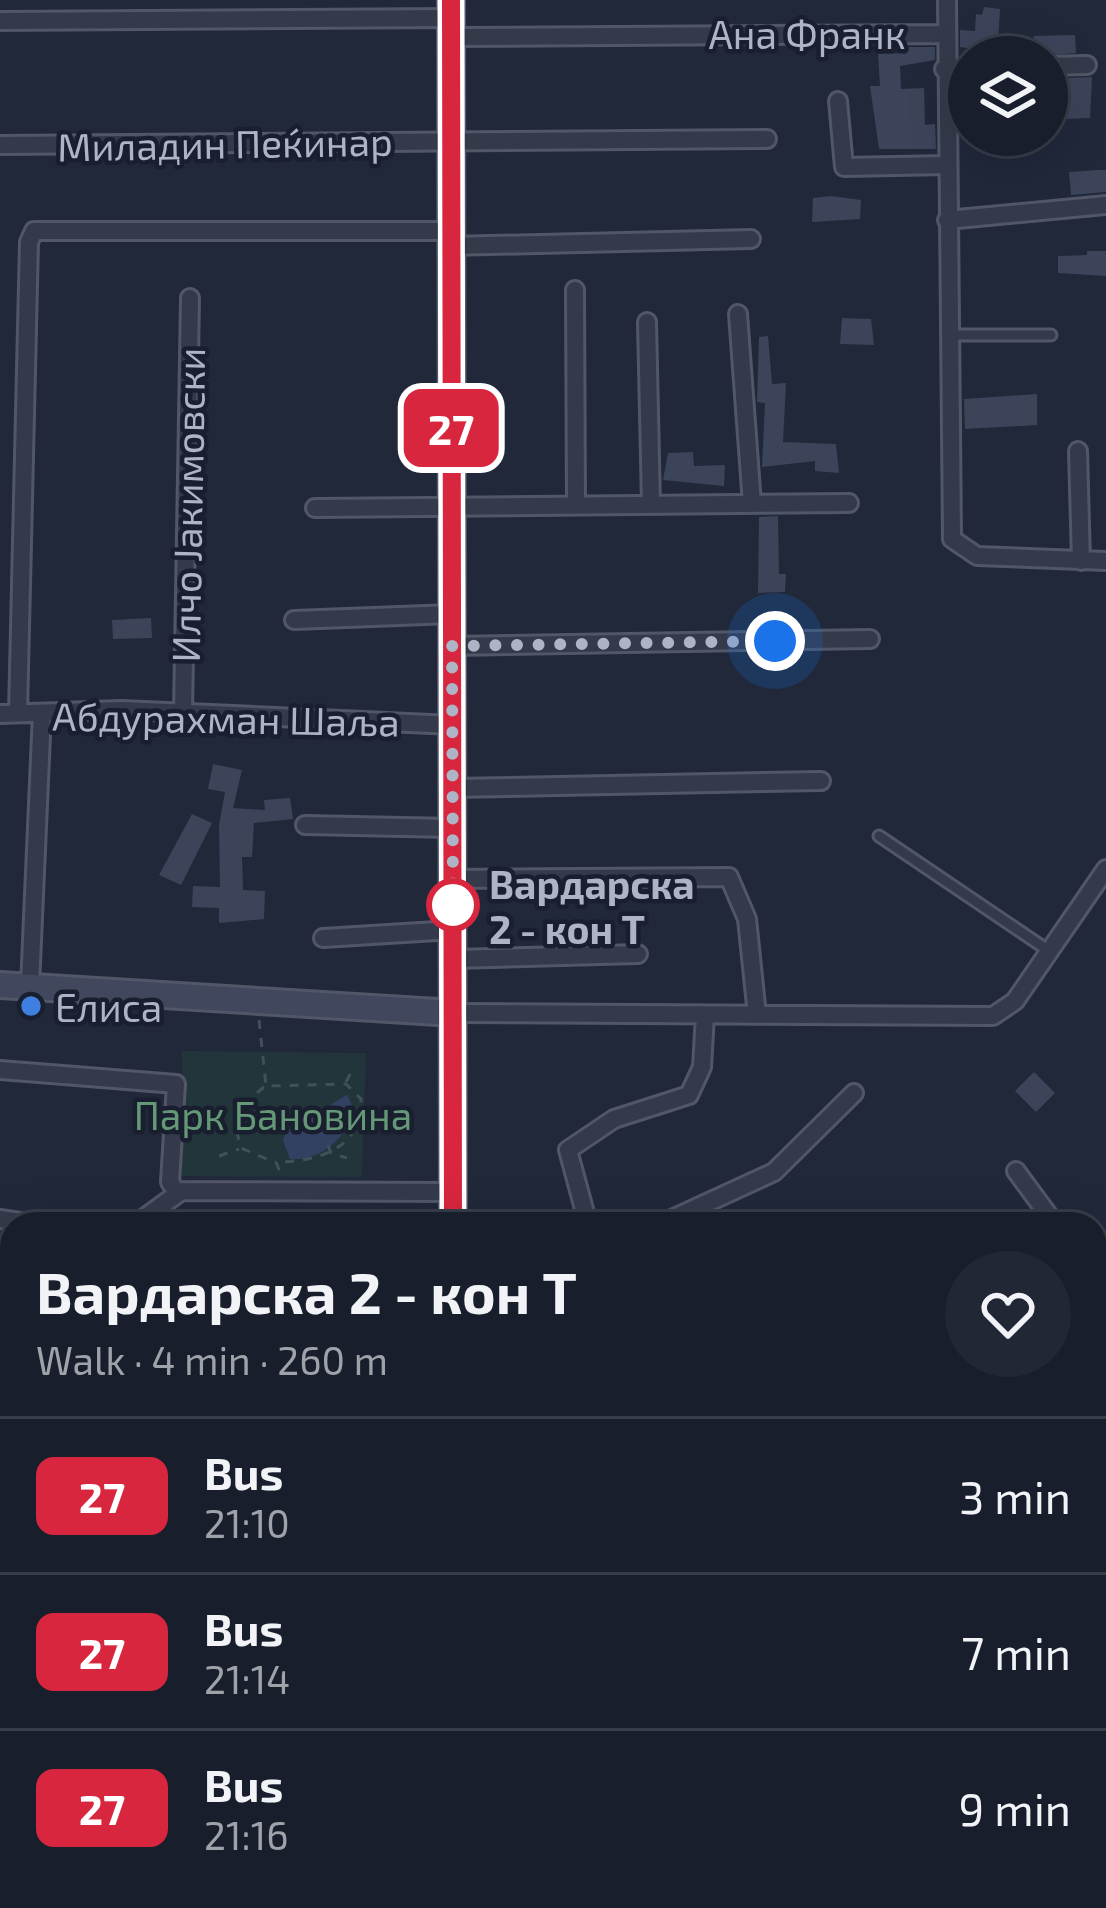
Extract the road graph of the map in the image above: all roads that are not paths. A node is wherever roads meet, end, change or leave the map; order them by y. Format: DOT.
graph roads {
  1 [pos="947,0"];
  2 [pos="452,18"];
  3 [pos="0,20"];
  4 [pos="946,34"];
  5 [pos="1068,65"];
  6 [pos="1088,65"];
  7 [pos="944,69"];
  8 [pos="948,69"];
  9 [pos="838,101"];
  10 [pos="945,104"];
  11 [pos="948,104"];
  12 [pos="767,139"];
  13 [pos="450,141"];
  14 [pos="0,145"];
  15 [pos="946,165"];
  16 [pos="1106,205"];
  17 [pos="946,220"];
  18 [pos="450,239"];
  19 [pos="751,239"];
  20 [pos="575,290"];
  21 [pos="190,298"];
  22 [pos="738,314"];
  23 [pos="647,322"];
  24 [pos="946,335"];
  25 [pos="1051,335"];
  26 [pos="1078,451"];
  27 [pos="849,503"];
  28 [pos="752,504"];
  29 [pos="651,505"];
  30 [pos="576,506"];
  31 [pos="452,507"];
  32 [pos="315,508"];
  33 [pos="1081,561"];
  34 [pos="1106,561"];
  35 [pos="452,614"];
  36 [pos="294,620"];
  37 [pos="870,639"];
  38 [pos="452,646"];
  39 [pos="183,712"];
  40 [pos="42,713"];
  41 [pos="9,714"];
  42 [pos="453,725"];
  43 [pos="821,781"];
  44 [pos="453,788"];
  45 [pos="305,824"];
  46 [pos="453,828"];
  47 [pos="880,836"];
  48 [pos="1106,868"];
  49 [pos="453,879"];
  50 [pos="453,930"];
  51 [pos="323,938"];
  52 [pos="1049,951"];
  53 [pos="638,954"];
  54 [pos="454,959"];
  55 [pos="0,985"];
  56 [pos="30,986"];
  57 [pos="454,1013"];
  58 [pos="705,1015"];
  59 [pos="757,1015"];
  60 [pos="0,1070"];
  61 [pos="854,1093"];
  62 [pos="1016,1171"];
  63 [pos="180,1192"];
  64 [pos="453,1192"];
  65 [pos="151,1212"];
  66 [pos="453,1212"];
  67 [pos="585,1212"];
  68 [pos="687,1212"];
  69 [pos="1046,1212"];
  1 -- 4 [label="street"];
  2 -- 3 [label="street, Ана Франк"];
  2 -- 4 [label="street, Ана Франк"];
  2 -- 13 [label="street"];
  4 -- 7 [label="street"];
  5 -- 6 [label="street"];
  7 -- 8 [label="street"];
  7 -- 10 [label="street"];
  9 -- 15 [label="street"];
  10 -- 11 [label="lane"];
  10 -- 15 [label="street"];
  12 -- 13 [label="street, Миладин Пеќинар"];
  13 -- 14 [label="street, Миладин Пеќинар"];
  13 -- 18 [label="street"];
  15 -- 17 [label="street"];
  16 -- 17 [label="street"];
  17 -- 24 [label="street"];
  18 -- 19 [label="street"];
  18 -- 31 [label="street"];
  18 -- 41 [label="street"];
  20 -- 30 [label="street"];
  21 -- 39 [label="street, Илчо Јакимовски"];
  22 -- 28 [label="street"];
  23 -- 29 [label="street"];
  24 -- 25 [label="lane"];
  24 -- 33 [label="street"];
  26 -- 33 [label="street"];
  27 -- 28 [label="street"];
  28 -- 29 [label="street"];
  29 -- 30 [label="street"];
  30 -- 31 [label="street"];
  31 -- 32 [label="street"];
  31 -- 35 [label="street"];
  33 -- 34 [label="street"];
  35 -- 36 [label="street"];
  35 -- 38 [label="street"];
  37 -- 38 [label="street"];
  38 -- 42 [label="street"];
  39 -- 40 [label="street, Абдурахман Шаља"];
  39 -- 42 [label="street, Абдурахман Шаља"];
  40 -- 41 [label="street, Абдурахман Шаља"];
  40 -- 56 [label="street"];
  42 -- 44 [label="street"];
  43 -- 44 [label="street"];
  44 -- 46 [label="street"];
  45 -- 46 [label="street"];
  46 -- 49 [label="street"];
  47 -- 52 [label="lane"];
  48 -- 52 [label="street"];
  49 -- 50 [label="street"];
  49 -- 59 [label="street"];
  50 -- 51 [label="street"];
  50 -- 54 [label="street"];
  52 -- 59 [label="street"];
  53 -- 54 [label="street"];
  54 -- 57 [label="street"];
  55 -- 56 [label="street"];
  56 -- 57 [label="street"];
  57 -- 58 [label="street"];
  57 -- 64 [label="street"];
  58 -- 59 [label="street"];
  58 -- 67 [label="street"];
  60 -- 63 [label="street"];
  61 -- 68 [label="street"];
  62 -- 69 [label="street"];
  63 -- 64 [label="street"];
  63 -- 65 [label="street"];
  64 -- 66 [label="street"];
}
